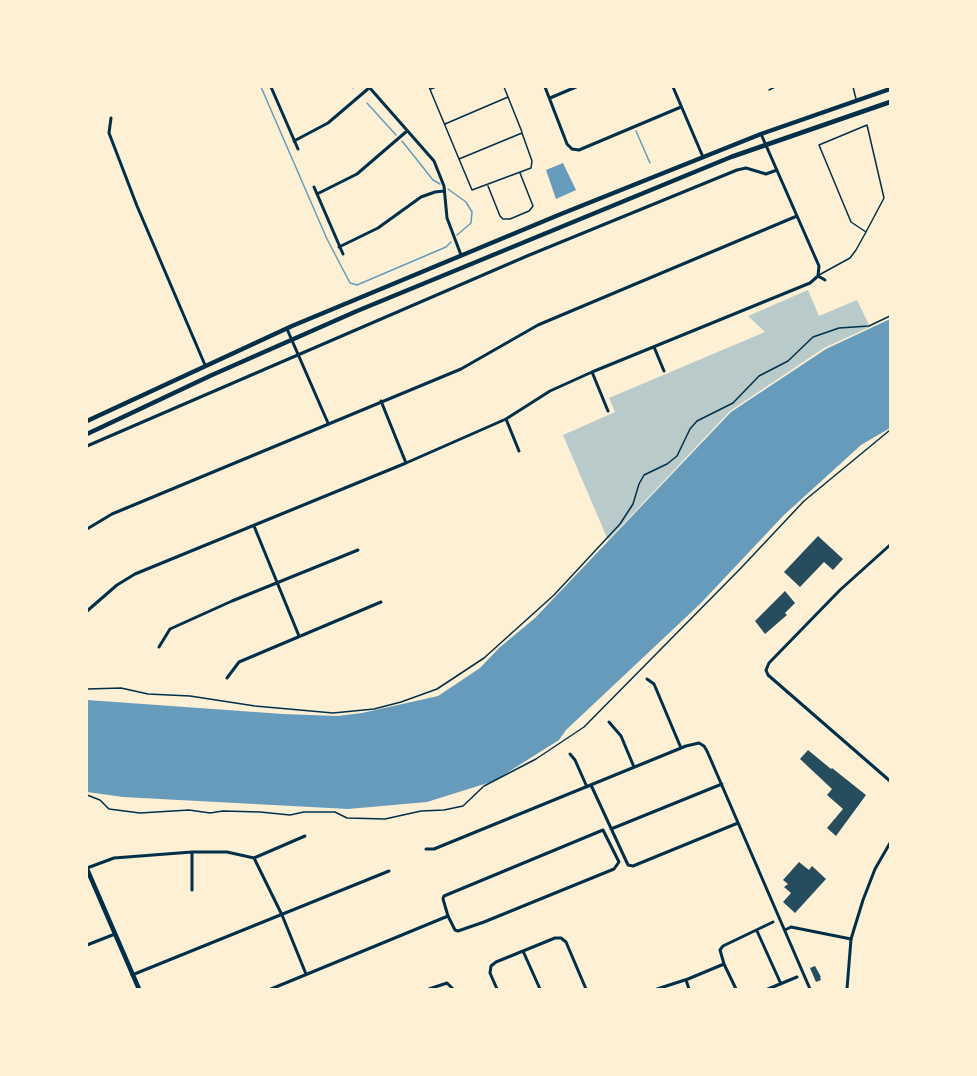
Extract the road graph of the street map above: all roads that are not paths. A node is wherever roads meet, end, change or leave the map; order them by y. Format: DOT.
graph roads {
  1 [pos="436,87"];
  2 [pos="504,87"];
  3 [pos="545,87"];
  4 [pos="576,87"];
  5 [pos="674,87"];
  6 [pos="775,87"];
  7 [pos="853,87"];
  8 [pos="272,88"];
  9 [pos="369,88"];
  10 [pos="430,88"];
  11 [pos="890,89"];
  12 [pos="769,90"];
  13 [pos="508,97"];
  14 [pos="550,98"];
  15 [pos="856,100"];
  16 [pos="889,102"];
  17 [pos="681,107"];
  18 [pos="111,118"];
  19 [pos="444,124"];
  20 [pos="407,131"];
  21 [pos="522,133"];
  22 [pos="761,134"];
  23 [pos="294,141"];
  24 [pos="766,144"];
  25 [pos="298,149"];
  26 [pos="703,157"];
  27 [pos="459,159"];
  28 [pos="777,170"];
  29 [pos="519,172"];
  30 [pos="487,185"];
  31 [pos="314,187"];
  32 [pos="444,191"];
  33 [pos="317,194"];
  34 [pos="797,216"];
  35 [pos="866,232"];
  36 [pos="339,247"];
  37 [pos="343,254"];
  38 [pos="462,257"];
  39 [pos="818,276"];
  40 [pos="825,280"];
  41 [pos="288,328"];
  42 [pos="292,339"];
  43 [pos="654,347"];
  44 [pos="299,355"];
  45 [pos="205,365"];
  46 [pos="592,372"];
  47 [pos="664,372"];
  48 [pos="381,401"];
  49 [pos="608,411"];
  50 [pos="506,419"];
  51 [pos="87,420"];
  52 [pos="328,423"];
  53 [pos="87,434"];
  54 [pos="87,446"];
  55 [pos="519,450"];
  56 [pos="406,463"];
  57 [pos="254,526"];
  58 [pos="87,529"];
  59 [pos="890,545"];
  60 [pos="358,550"];
  61 [pos="279,584"];
  62 [pos="381,602"];
  63 [pos="87,611"];
  64 [pos="299,636"];
  65 [pos="159,647"];
  66 [pos="227,678"];
  67 [pos="647,679"];
  68 [pos="609,722"];
  69 [pos="681,748"];
  70 [pos="570,754"];
  71 [pos="634,767"];
  72 [pos="890,781"];
  73 [pos="722,784"];
  74 [pos="589,786"];
  75 [pos="738,823"];
  76 [pos="611,829"];
  77 [pos="305,836"];
  78 [pos="890,843"];
  79 [pos="426,849"];
  80 [pos="192,852"];
  81 [pos="254,858"];
  82 [pos="389,871"];
  83 [pos="88,872"];
  84 [pos="192,890"];
  85 [pos="282,915"];
  86 [pos="448,916"];
  87 [pos="773,922"];
  88 [pos="756,930"];
  89 [pos="785,930"];
  90 [pos="115,934"];
  91 [pos="851,939"];
  92 [pos="87,945"];
  93 [pos="523,951"];
  94 [pos="724,964"];
  95 [pos="306,974"];
  96 [pos="132,975"];
  97 [pos="797,977"];
  98 [pos="686,980"];
  99 [pos="781,984"];
  100 [pos="139,989"];
  101 [pos="271,989"];
  102 [pos="429,989"];
  103 [pos="453,989"];
  104 [pos="497,989"];
  105 [pos="540,989"];
  106 [pos="586,989"];
  107 [pos="657,989"];
  108 [pos="689,989"];
  109 [pos="736,989"];
  110 [pos="768,989"];
  111 [pos="810,989"];
  112 [pos="847,989"];
  1 -- 10 [label="lane"];
  2 -- 13 [label="lane"];
  3 -- 14 [label="street"];
  4 -- 14 [label="street"];
  5 -- 17 [label="street"];
  6 -- 12 [label="lane"];
  7 -- 15 [label="lane"];
  8 -- 23 [label="street"];
  9 -- 20 [label="street"];
  9 -- 23 [label="street"];
  10 -- 19 [label="lane"];
  11 -- 15 [label="main road"];
  13 -- 19 [label="lane"];
  13 -- 21 [label="lane"];
  14 -- 17 [label="street"];
  15 -- 22 [label="main road"];
  16 -- 24 [label="main road"];
  17 -- 26 [label="street"];
  18 -- 45 [label="street"];
  19 -- 27 [label="lane"];
  20 -- 32 [label="street"];
  20 -- 33 [label="street"];
  21 -- 27 [label="lane"];
  21 -- 29 [label="lane"];
  22 -- 24 [label="street"];
  22 -- 26 [label="main road"];
  23 -- 25 [label="street"];
  24 -- 28 [label="street"];
  24 -- 42 [label="main road"];
  26 -- 38 [label="main road"];
  27 -- 30 [label="lane"];
  28 -- 34 [label="street"];
  28 -- 44 [label="street"];
  29 -- 30 [label="lane"];
  29 -- 30 [label="lane"];
  31 -- 33 [label="street"];
  32 -- 36 [label="street"];
  32 -- 38 [label="street"];
  33 -- 36 [label="street"];
  34 -- 39 [label="street"];
  34 -- 48 [label="street"];
  35 -- 35 [label="lane"];
  35 -- 39 [label="lane"];
  36 -- 37 [label="street"];
  38 -- 41 [label="main road"];
  39 -- 40 [label="street"];
  39 -- 43 [label="street"];
  41 -- 42 [label="street"];
  41 -- 45 [label="main road"];
  42 -- 44 [label="street"];
  42 -- 53 [label="main road"];
  43 -- 46 [label="street"];
  43 -- 47 [label="street"];
  44 -- 52 [label="street"];
  44 -- 54 [label="street"];
  45 -- 51 [label="main road"];
  46 -- 49 [label="street"];
  46 -- 50 [label="street"];
  48 -- 52 [label="street"];
  48 -- 56 [label="street"];
  50 -- 55 [label="street"];
  50 -- 56 [label="street"];
  52 -- 58 [label="street"];
  56 -- 57 [label="street"];
  57 -- 61 [label="street"];
  57 -- 63 [label="street"];
  59 -- 72 [label="street"];
  60 -- 61 [label="street"];
  61 -- 64 [label="street"];
  61 -- 65 [label="street"];
  62 -- 64 [label="street"];
  64 -- 66 [label="street"];
  67 -- 69 [label="street"];
  68 -- 71 [label="street"];
  69 -- 71 [label="street"];
  69 -- 73 [label="street"];
  70 -- 74 [label="street"];
  71 -- 74 [label="street"];
  73 -- 75 [label="street"];
  73 -- 76 [label="street"];
  74 -- 76 [label="street"];
  74 -- 79 [label="street"];
  75 -- 76 [label="street"];
  75 -- 89 [label="street"];
  77 -- 81 [label="street"];
  78 -- 91 [label="street"];
  80 -- 81 [label="street"];
  80 -- 83 [label="street"];
  80 -- 84 [label="street"];
  81 -- 85 [label="street"];
  82 -- 85 [label="street"];
  83 -- 90 [label="main road"];
  85 -- 95 [label="street"];
  85 -- 96 [label="street"];
  86 -- 86 [label="street"];
  86 -- 95 [label="street"];
  87 -- 88 [label="street"];
  88 -- 94 [label="street"];
  88 -- 99 [label="street"];
  89 -- 91 [label="street"];
  89 -- 111 [label="street"];
  90 -- 92 [label="street"];
  90 -- 96 [label="main road"];
  91 -- 112 [label="street"];
  93 -- 104 [label="street"];
  93 -- 105 [label="street"];
  93 -- 106 [label="street"];
  94 -- 98 [label="street"];
  94 -- 109 [label="street"];
  95 -- 101 [label="street"];
  96 -- 100 [label="main road"];
  97 -- 99 [label="street"];
  98 -- 107 [label="street"];
  98 -- 108 [label="street"];
  99 -- 110 [label="street"];
  102 -- 103 [label="street"];
}
